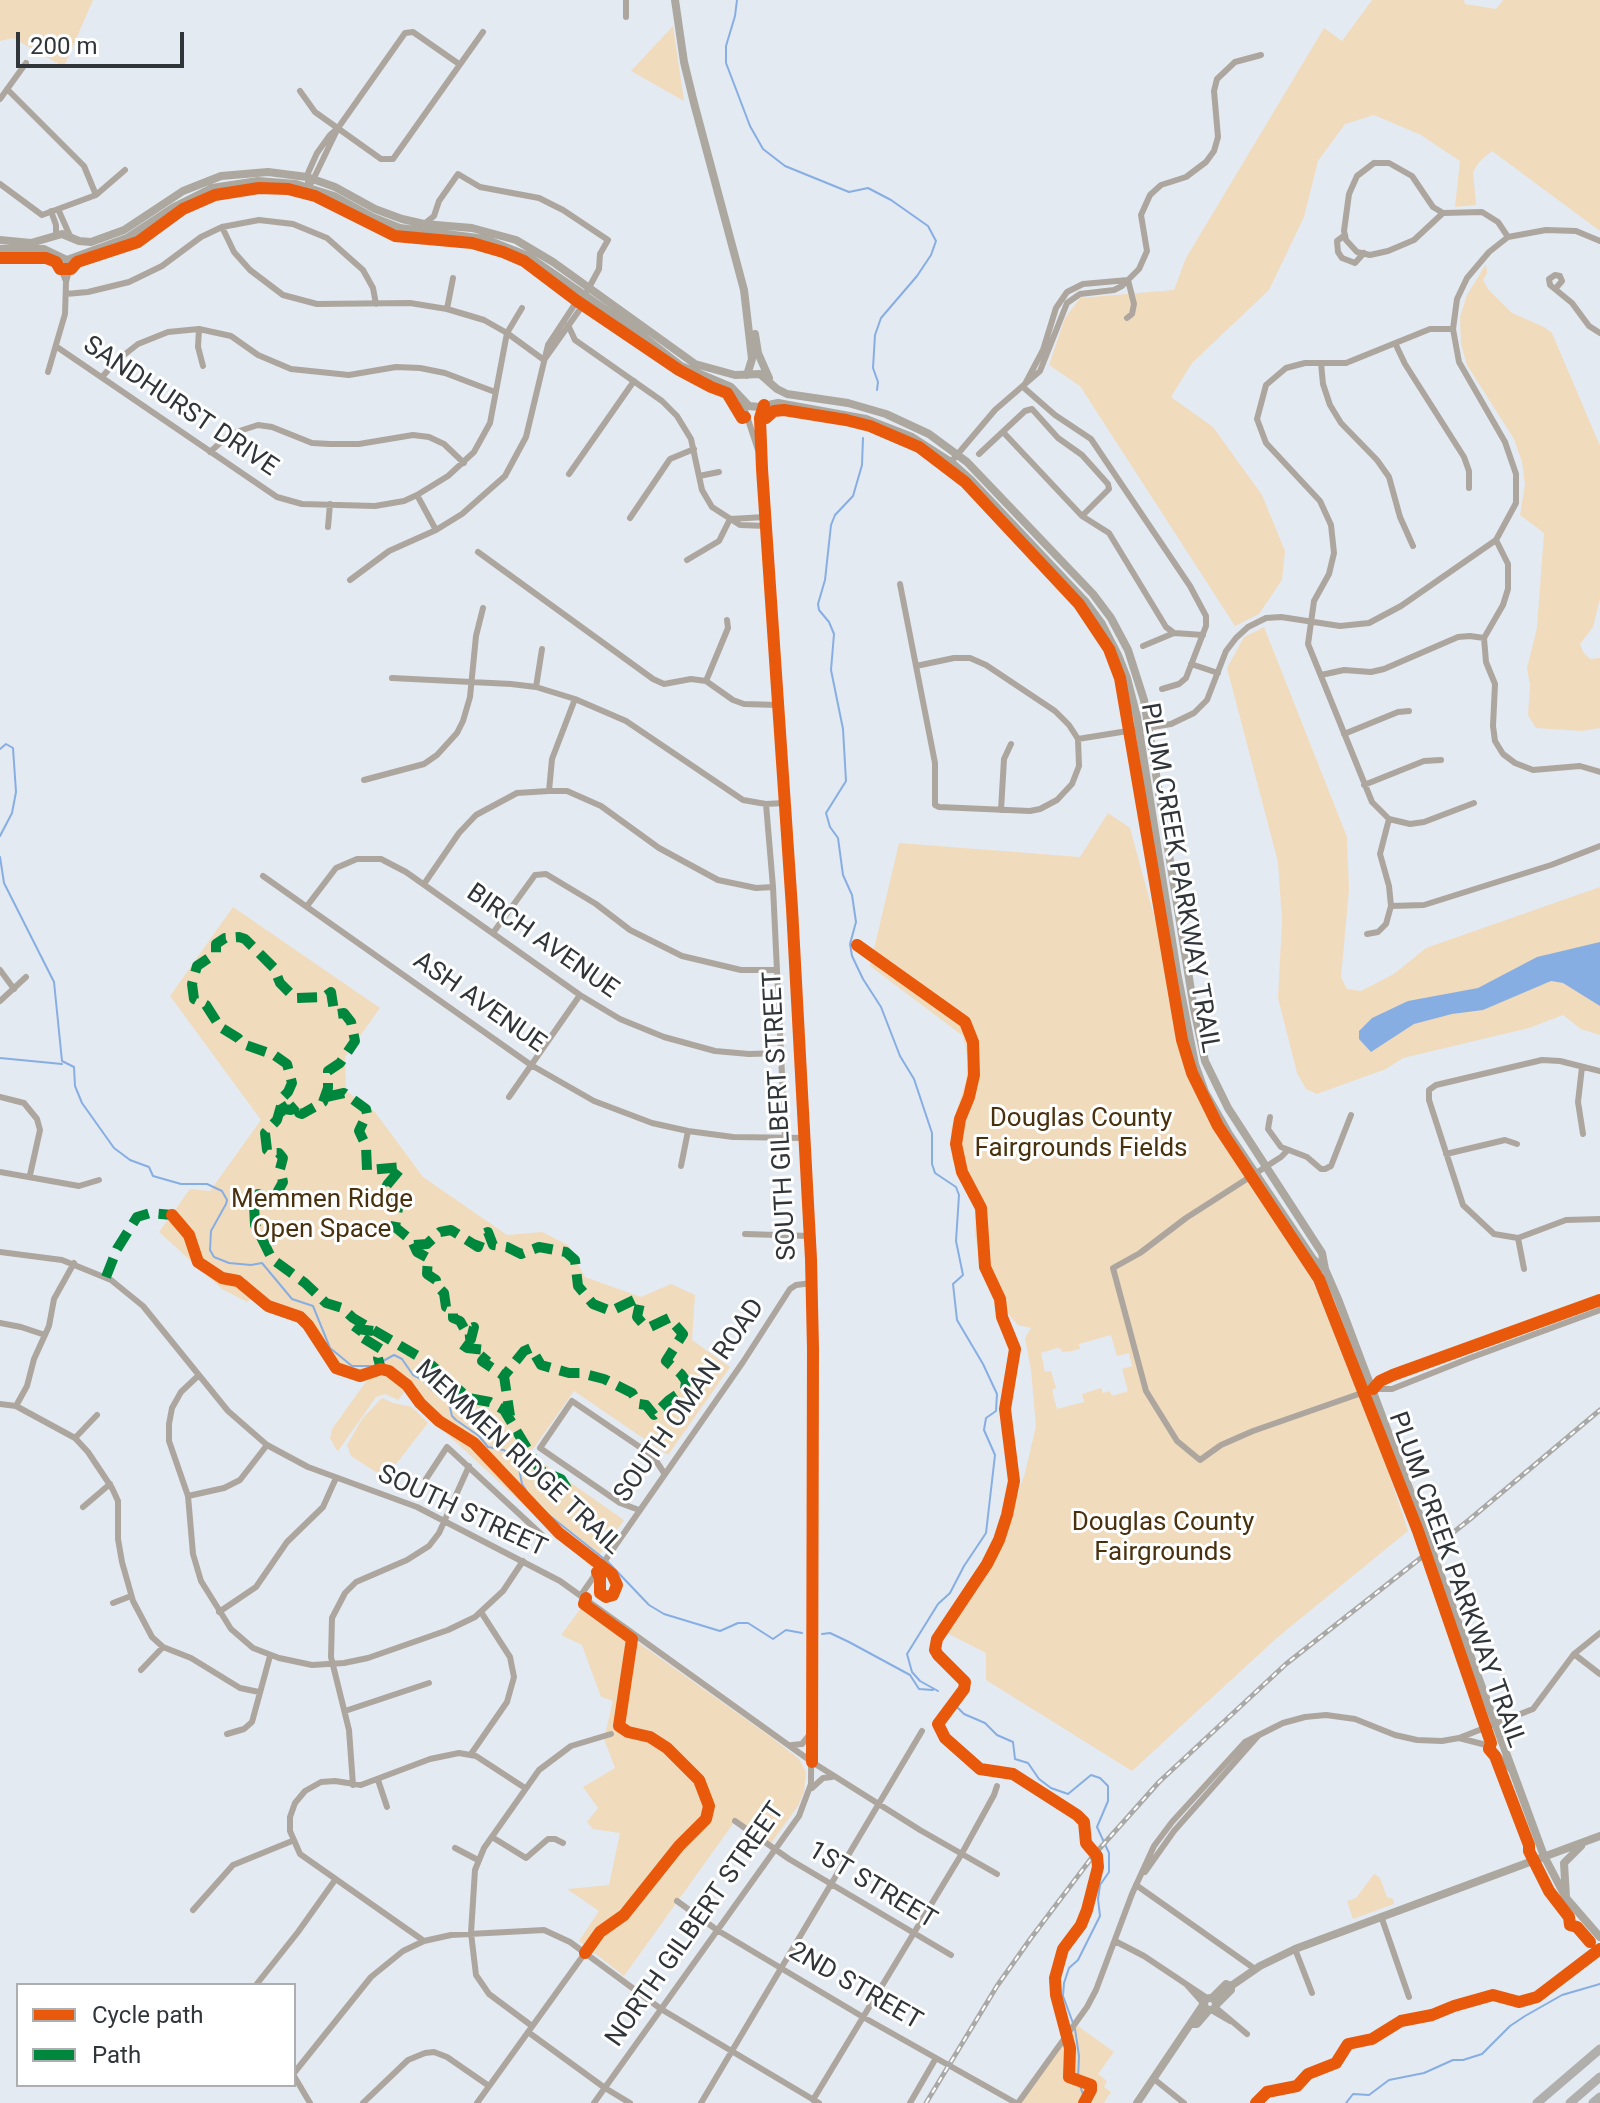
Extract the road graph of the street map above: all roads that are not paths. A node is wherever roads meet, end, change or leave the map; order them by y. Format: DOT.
graph roads {
  1 [pos="626,0"];
  2 [pos="675,0"];
  3 [pos="626,17"];
  4 [pos="483,32"];
  5 [pos="1261,55"];
  6 [pos="26,63"];
  7 [pos="459,64"];
  8 [pos="7,89"];
  9 [pos="300,91"];
  10 [pos="0,99"];
  11 [pos="338,128"];
  12 [pos="125,170"];
  13 [pos="310,181"];
  14 [pos="0,184"];
  15 [pos="96,195"];
  16 [pos="436,209"];
  17 [pos="54,210"];
  18 [pos="1443,213"];
  19 [pos="438,225"];
  20 [pos="222,227"];
  21 [pos="423,229"];
  22 [pos="1345,235"];
  23 [pos="54,237"];
  24 [pos="71,237"];
  25 [pos="1508,237"];
  26 [pos="0,240"];
  27 [pos="1600,241"];
  28 [pos="0,249"];
  29 [pos="1364,253"];
  30 [pos="54,254"];
  31 [pos="74,256"];
  32 [pos="453,278"];
  33 [pos="1128,280"];
  34 [pos="66,282"];
  35 [pos="1556,288"];
  36 [pos="587,291"];
  37 [pos="66,294"];
  38 [pos="376,304"];
  39 [pos="522,308"];
  40 [pos="447,309"];
  41 [pos="748,315"];
  42 [pos="1127,318"];
  43 [pos="568,325"];
  44 [pos="632,328"];
  45 [pos="199,329"];
  46 [pos="1453,329"];
  47 [pos="507,333"];
  48 [pos="1600,333"];
  49 [pos="1395,343"];
  50 [pos="57,347"];
  51 [pos="675,351"];
  52 [pos="544,360"];
  53 [pos="1321,363"];
  54 [pos="203,366"];
  55 [pos="48,372"];
  56 [pos="103,376"];
  57 [pos="747,376"];
  58 [pos="634,381"];
  59 [pos="771,382"];
  60 [pos="1023,387"];
  61 [pos="495,392"];
  62 [pos="741,399"];
  63 [pos="765,405"];
  64 [pos="1003,432"];
  65 [pos="1083,432"];
  66 [pos="1072,446"];
  67 [pos="694,449"];
  68 [pos="210,452"];
  69 [pos="958,454"];
  70 [pos="979,454"];
  71 [pos="951,462"];
  72 [pos="464,463"];
  73 [pos="762,469"];
  74 [pos="719,472"];
  75 [pos="569,474"];
  76 [pos="699,476"];
  77 [pos="1469,488"];
  78 [pos="417,495"];
  79 [pos="330,504"];
  80 [pos="1082,516"];
  81 [pos="765,517"];
  82 [pos="630,518"];
  83 [pos="730,519"];
  84 [pos="766,526"];
  85 [pos="328,527"];
  86 [pos="436,530"];
  87 [pos="1496,540"];
  88 [pos="1413,546"];
  89 [pos="478,552"];
  90 [pos="687,560"];
  91 [pos="350,580"];
  92 [pos="900,584"];
  93 [pos="483,608"];
  94 [pos="727,620"];
  95 [pos="1310,621"];
  96 [pos="1174,633"];
  97 [pos="1203,635"];
  98 [pos="1484,638"];
  99 [pos="1143,646"];
  100 [pos="542,649"];
  101 [pos="1191,664"];
  102 [pos="916,666"];
  103 [pos="1218,673"];
  104 [pos="1321,675"];
  105 [pos="392,678"];
  106 [pos="706,681"];
  107 [pos="471,682"];
  108 [pos="536,687"];
  109 [pos="1162,689"];
  110 [pos="575,699"];
  111 [pos="778,705"];
  112 [pos="1409,711"];
  113 [pos="1149,728"];
  114 [pos="1139,730"];
  115 [pos="1344,734"];
  116 [pos="1078,739"];
  117 [pos="1011,744"];
  118 [pos="1441,760"];
  119 [pos="1600,772"];
  120 [pos="364,780"];
  121 [pos="1364,785"];
  122 [pos="549,791"];
  123 [pos="784,803"];
  124 [pos="1474,803"];
  125 [pos="766,804"];
  126 [pos="1001,810"];
  127 [pos="1389,819"];
  128 [pos="1600,846"];
  129 [pos="263,876"];
  130 [pos="424,884"];
  131 [pos="773,887"];
  132 [pos="307,906"];
  133 [pos="1391,906"];
  134 [pos="493,933"];
  135 [pos="1367,934"];
  136 [pos="0,970"];
  137 [pos="776,970"];
  138 [pos="26,977"];
  139 [pos="14,989"];
  140 [pos="580,995"];
  141 [pos="0,1001"];
  142 [pos="781,1053"];
  143 [pos="531,1065"];
  144 [pos="1582,1067"];
  145 [pos="1600,1071"];
  146 [pos="0,1097"];
  147 [pos="509,1097"];
  148 [pos="1351,1115"];
  149 [pos="1270,1117"];
  150 [pos="688,1131"];
  151 [pos="1583,1134"];
  152 [pos="785,1138"];
  153 [pos="805,1138"];
  154 [pos="1517,1144"];
  155 [pos="1288,1150"];
  156 [pos="1446,1154"];
  157 [pos="681,1166"];
  158 [pos="1266,1168"];
  159 [pos="0,1172"];
  160 [pos="1256,1174"];
  161 [pos="30,1175"];
  162 [pos="99,1180"];
  163 [pos="1600,1219"];
  164 [pos="745,1234"];
  165 [pos="810,1236"];
  166 [pos="1518,1238"];
  167 [pos="0,1252"];
  168 [pos="74,1263"];
  169 [pos="1325,1269"];
  170 [pos="1524,1269"];
  171 [pos="812,1283"];
  172 [pos="1600,1300"];
  173 [pos="1600,1310"];
  174 [pos="0,1323"];
  175 [pos="45,1335"];
  176 [pos="199,1375"];
  177 [pos="1373,1389"];
  178 [pos="0,1404"];
  179 [pos="16,1406"];
  180 [pos="97,1415"];
  181 [pos="75,1438"];
  182 [pos="267,1445"];
  183 [pos="469,1466"];
  184 [pos="664,1473"];
  185 [pos="336,1478"];
  186 [pos="426,1479"];
  187 [pos="110,1484"];
  188 [pos="188,1496"];
  189 [pos="83,1507"];
  190 [pos="639,1510"];
  191 [pos="445,1520"];
  192 [pos="542,1535"];
  193 [pos="523,1561"];
  194 [pos="581,1595"];
  195 [pos="131,1596"];
  196 [pos="113,1603"];
  197 [pos="219,1612"];
  198 [pos="481,1612"];
  199 [pos="1600,1633"];
  200 [pos="163,1647"];
  201 [pos="1574,1654"];
  202 [pos="270,1656"];
  203 [pos="332,1664"];
  204 [pos="141,1670"];
  205 [pos="1600,1674"];
  206 [pos="429,1683"];
  207 [pos="259,1692"];
  208 [pos="345,1711"];
  209 [pos="1495,1724"];
  210 [pos="812,1730"];
  211 [pos="922,1731"];
  212 [pos="227,1734"];
  213 [pos="611,1734"];
  214 [pos="1459,1738"];
  215 [pos="789,1744"];
  216 [pos="471,1754"];
  217 [pos="812,1762"];
  218 [pos="1514,1773"];
  219 [pos="837,1778"];
  220 [pos="378,1780"];
  221 [pos="353,1785"];
  222 [pos="997,1786"];
  223 [pos="525,1788"];
  224 [pos="809,1791"];
  225 [pos="879,1804"];
  226 [pos="387,1807"];
  227 [pos="735,1821"];
  228 [pos="1600,1836"];
  229 [pos="492,1837"];
  230 [pos="292,1841"];
  231 [pos="1586,1841"];
  232 [pos="563,1843"];
  233 [pos="455,1848"];
  234 [pos="774,1850"];
  235 [pos="961,1855"];
  236 [pos="1544,1856"];
  237 [pos="478,1860"];
  238 [pos="997,1874"];
  239 [pos="335,1880"];
  240 [pos="831,1884"];
  241 [pos="1136,1885"];
  242 [pos="1566,1898"];
  243 [pos="677,1901"];
  244 [pos="193,1910"];
  245 [pos="1381,1916"];
  246 [pos="717,1930"];
  247 [pos="471,1933"];
  248 [pos="913,1933"];
  249 [pos="1600,1937"];
  250 [pos="424,1941"];
  251 [pos="1115,1941"];
  252 [pos="1295,1949"];
  253 [pos="585,1953"];
  254 [pos="951,1955"];
  255 [pos="782,1967"];
  256 [pos="1255,1969"];
  257 [pos="257,1983"];
  258 [pos="1312,1993"];
  259 [pos="1409,1997"];
  260 [pos="1210,2004"];
  261 [pos="661,2009"];
  262 [pos="863,2017"];
  263 [pos="530,2029"];
  264 [pos="1247,2034"];
  265 [pos="1600,2049"];
  266 [pos="732,2051"];
  267 [pos="936,2058"];
  268 [pos="296,2072"];
  269 [pos="1600,2077"];
  270 [pos="296,2078"];
  271 [pos="1154,2079"];
  272 [pos="489,2086"];
  273 [pos="605,2088"];
  274 [pos="1600,2097"];
  275 [pos="814,2102"];
  276 [pos="310,2103"];
  277 [pos="363,2103"];
  278 [pos="477,2103"];
  279 [pos="594,2103"];
  280 [pos="630,2103"];
  281 [pos="701,2103"];
  282 [pos="910,2103"];
  283 [pos="1017,2103"];
  284 [pos="1137,2103"];
  285 [pos="1184,2103"];
  286 [pos="1537,2103"];
  287 [pos="1570,2103"];
  288 [pos="1593,2103"];
  1 -- 3 [label="street"];
  2 -- 41 [label="main road"];
  4 -- 7 [label="street"];
  5 -- 33 [label="street"];
  6 -- 8 [label="street"];
  7 -- 11 [label="street"];
  7 -- 11 [label="street"];
  8 -- 10 [label="street"];
  8 -- 15 [label="street"];
  9 -- 11 [label="street"];
  11 -- 13 [label="street"];
  12 -- 15 [label="street"];
  13 -- 21 [label="main road"];
  13 -- 24 [label="main road"];
  13 -- 31 [label="main road"];
  14 -- 17 [label="street"];
  15 -- 17 [label="street"];
  16 -- 19 [label="street"];
  16 -- 21 [label="street"];
  16 -- 36 [label="street"];
  17 -- 23 [label="street"];
  17 -- 24 [label="street"];
  18 -- 22 [label="street"];
  18 -- 25 [label="street"];
  18 -- 29 [label="street"];
  19 -- 21 [label="main road"];
  19 -- 36 [label="main road"];
  20 -- 37 [label="street"];
  20 -- 38 [label="street"];
  20 -- 38 [label="street"];
  21 -- 36 [label="main road"];
  22 -- 29 [label="street"];
  22 -- 29 [label="street"];
  23 -- 24 [label="main road"];
  23 -- 26 [label="main road"];
  23 -- 30 [label="main road"];
  24 -- 31 [label="main road"];
  25 -- 27 [label="street"];
  25 -- 46 [label="street"];
  28 -- 30 [label="main road"];
  30 -- 31 [label="main road"];
  30 -- 34 [label="street"];
  31 -- 34 [label="street"];
  32 -- 40 [label="street"];
  33 -- 42 [label="street"];
  33 -- 60 [label="street"];
  34 -- 37 [label="street"];
  35 -- 48 [label="street"];
  36 -- 43 [label="street"];
  36 -- 44 [label="main road"];
  36 -- 51 [label="main road"];
  36 -- 52 [label="street"];
  37 -- 50 [label="street"];
  38 -- 40 [label="street"];
  39 -- 47 [label="street, SANDHURST DRIVE"];
  40 -- 47 [label="street"];
  41 -- 57 [label="main road"];
  41 -- 59 [label="main road"];
  43 -- 52 [label="street"];
  43 -- 58 [label="street"];
  44 -- 51 [label="main road"];
  44 -- 62 [label="main road"];
  45 -- 54 [label="street"];
  45 -- 56 [label="street"];
  45 -- 61 [label="street"];
  46 -- 49 [label="street"];
  46 -- 87 [label="street"];
  47 -- 52 [label="street"];
  47 -- 61 [label="street, SANDHURST DRIVE"];
  49 -- 53 [label="street"];
  49 -- 77 [label="street"];
  50 -- 55 [label="street"];
  50 -- 56 [label="street, SANDHURST DRIVE"];
  51 -- 57 [label="main road"];
  52 -- 86 [label="street"];
  53 -- 88 [label="street"];
  53 -- 95 [label="street"];
  56 -- 68 [label="street, SANDHURST DRIVE"];
  57 -- 59 [label="main road"];
  57 -- 62 [label="main road"];
  58 -- 67 [label="street"];
  58 -- 75 [label="street"];
  59 -- 63 [label="main road"];
  59 -- 69 [label="main road"];
  60 -- 65 [label="street"];
  60 -- 69 [label="street"];
  61 -- 72 [label="street, SANDHURST DRIVE"];
  62 -- 63 [label="main road"];
  62 -- 73 [label="street, SOUTH GILBERT STREET"];
  63 -- 71 [label="main road"];
  63 -- 73 [label="street, SOUTH GILBERT STREET"];
  64 -- 66 [label="street"];
  64 -- 70 [label="street"];
  64 -- 80 [label="street"];
  65 -- 66 [label="street"];
  65 -- 97 [label="street"];
  66 -- 80 [label="street"];
  67 -- 76 [label="street"];
  67 -- 82 [label="street"];
  68 -- 72 [label="street"];
  68 -- 79 [label="street, SANDHURST DRIVE"];
  69 -- 71 [label="street"];
  69 -- 113 [label="main road"];
  71 -- 114 [label="main road"];
  72 -- 78 [label="street, SANDHURST DRIVE"];
  73 -- 81 [label="street, SOUTH GILBERT STREET"];
  74 -- 76 [label="street"];
  76 -- 83 [label="street"];
  78 -- 79 [label="street, SANDHURST DRIVE"];
  78 -- 86 [label="street"];
  79 -- 85 [label="street"];
  80 -- 96 [label="street"];
  81 -- 83 [label="street"];
  81 -- 84 [label="street, SOUTH GILBERT STREET"];
  83 -- 84 [label="street"];
  83 -- 90 [label="street"];
  84 -- 111 [label="street, SOUTH GILBERT STREET"];
  86 -- 91 [label="street"];
  87 -- 95 [label="street"];
  87 -- 98 [label="street"];
  89 -- 106 [label="street"];
  92 -- 102 [label="street"];
  93 -- 107 [label="street"];
  94 -- 106 [label="street"];
  95 -- 103 [label="street"];
  95 -- 104 [label="street"];
  96 -- 97 [label="street"];
  96 -- 99 [label="street"];
  97 -- 101 [label="street"];
  98 -- 104 [label="street"];
  98 -- 119 [label="street"];
  100 -- 108 [label="street"];
  101 -- 103 [label="street"];
  101 -- 109 [label="street"];
  102 -- 116 [label="street"];
  102 -- 126 [label="street"];
  103 -- 113 [label="street"];
  104 -- 115 [label="street"];
  105 -- 107 [label="street"];
  106 -- 111 [label="street"];
  107 -- 108 [label="street"];
  107 -- 120 [label="street"];
  108 -- 110 [label="street"];
  110 -- 122 [label="street"];
  110 -- 125 [label="street"];
  111 -- 123 [label="street, SOUTH GILBERT STREET"];
  112 -- 115 [label="street"];
  113 -- 114 [label="street"];
  113 -- 158 [label="main road"];
  114 -- 116 [label="street"];
  114 -- 160 [label="main road"];
  115 -- 121 [label="street"];
  116 -- 126 [label="street"];
  117 -- 126 [label="street"];
  118 -- 121 [label="street"];
  121 -- 127 [label="street"];
  122 -- 130 [label="street"];
  122 -- 131 [label="street"];
  123 -- 125 [label="street"];
  123 -- 153 [label="street, SOUTH GILBERT STREET"];
  124 -- 127 [label="street"];
  125 -- 131 [label="street"];
  127 -- 133 [label="street"];
  128 -- 133 [label="street"];
  129 -- 132 [label="street, ASH AVENUE"];
  130 -- 132 [label="street, BIRCH AVENUE"];
  130 -- 134 [label="street, BIRCH AVENUE"];
  131 -- 137 [label="street"];
  132 -- 143 [label="street, ASH AVENUE"];
  133 -- 135 [label="street"];
  134 -- 137 [label="street"];
  134 -- 140 [label="street, BIRCH AVENUE"];
  136 -- 139 [label="street"];
  137 -- 142 [label="street"];
  138 -- 139 [label="street"];
  139 -- 141 [label="street"];
  140 -- 142 [label="street, BIRCH AVENUE"];
  140 -- 143 [label="street"];
  142 -- 152 [label="street"];
  143 -- 147 [label="street"];
  143 -- 150 [label="street, ASH AVENUE"];
  144 -- 145 [label="street"];
  144 -- 151 [label="street"];
  144 -- 156 [label="street"];
  146 -- 161 [label="street"];
  148 -- 155 [label="street"];
  149 -- 155 [label="street"];
  150 -- 152 [label="street, ASH AVENUE"];
  150 -- 157 [label="street"];
  152 -- 153 [label="street, ASH AVENUE"];
  153 -- 165 [label="street, SOUTH GILBERT STREET"];
  154 -- 156 [label="street"];
  155 -- 158 [label="street"];
  156 -- 166 [label="street"];
  158 -- 160 [label="street"];
  158 -- 169 [label="main road"];
  159 -- 161 [label="street"];
  160 -- 169 [label="main road"];
  160 -- 177 [label="street"];
  161 -- 162 [label="street"];
  163 -- 166 [label="street"];
  164 -- 165 [label="street"];
  165 -- 171 [label="street, SOUTH GILBERT STREET"];
  166 -- 170 [label="street"];
  167 -- 168 [label="street, SOUTH STREET"];
  168 -- 175 [label="street"];
  168 -- 176 [label="street, SOUTH STREET"];
  169 -- 177 [label="main road"];
  171 -- 184 [label="street, SOUTH OMAN ROAD"];
  171 -- 210 [label="street, SOUTH GILBERT STREET"];
  172 -- 177 [label="street"];
  173 -- 177 [label="street"];
  174 -- 175 [label="street"];
  175 -- 179 [label="street"];
  176 -- 182 [label="street, SOUTH STREET"];
  176 -- 188 [label="street"];
  177 -- 209 [label="main road, bridge"];
  178 -- 179 [label="street"];
  179 -- 181 [label="street"];
  180 -- 181 [label="street"];
  181 -- 187 [label="street"];
  182 -- 185 [label="street, SOUTH STREET"];
  182 -- 188 [label="street"];
  183 -- 186 [label="street"];
  183 -- 191 [label="street"];
  183 -- 192 [label="street"];
  184 -- 190 [label="street, SOUTH OMAN ROAD"];
  184 -- 190 [label="street"];
  185 -- 191 [label="street, SOUTH STREET"];
  185 -- 197 [label="street"];
  187 -- 189 [label="street"];
  187 -- 195 [label="street"];
  188 -- 197 [label="street"];
  190 -- 194 [label="street, SOUTH OMAN ROAD"];
  191 -- 193 [label="street, SOUTH STREET"];
  191 -- 203 [label="street"];
  193 -- 194 [label="street, SOUTH STREET"];
  193 -- 198 [label="street"];
  194 -- 215 [label="street, SOUTH STREET"];
  195 -- 196 [label="street"];
  195 -- 200 [label="street"];
  197 -- 202 [label="street"];
  198 -- 203 [label="street"];
  198 -- 216 [label="street"];
  199 -- 201 [label="street"];
  200 -- 204 [label="street"];
  200 -- 207 [label="street"];
  201 -- 205 [label="street"];
  201 -- 209 [label="street"];
  202 -- 203 [label="street"];
  202 -- 207 [label="street"];
  203 -- 208 [label="street"];
  206 -- 208 [label="street"];
  207 -- 212 [label="street"];
  208 -- 221 [label="street"];
  209 -- 214 [label="street"];
  209 -- 218 [label="main road"];
  210 -- 215 [label="street"];
  210 -- 217 [label="street, SOUTH GILBERT STREET"];
  211 -- 225 [label="street"];
  213 -- 223 [label="street"];
  214 -- 218 [label="street"];
  214 -- 241 [label="street"];
  215 -- 217 [label="street, SOUTH STREET"];
  216 -- 220 [label="street"];
  216 -- 223 [label="street"];
  217 -- 219 [label="street, SOUTH STREET"];
  217 -- 224 [label="street, NORTH GILBERT STREET"];
  218 -- 236 [label="main road"];
  219 -- 224 [label="street"];
  219 -- 225 [label="street, SOUTH STREET"];
  220 -- 221 [label="street"];
  220 -- 226 [label="street"];
  221 -- 230 [label="street"];
  222 -- 235 [label="street"];
  223 -- 229 [label="street"];
  224 -- 234 [label="street, NORTH GILBERT STREET"];
  225 -- 235 [label="street, SOUTH STREET"];
  225 -- 240 [label="street"];
  227 -- 234 [label="street, 1ST STREET"];
  228 -- 231 [label="main road"];
  229 -- 232 [label="street"];
  229 -- 237 [label="street"];
  230 -- 239 [label="street"];
  230 -- 244 [label="street"];
  231 -- 236 [label="main road"];
  231 -- 242 [label="main road"];
  233 -- 237 [label="street"];
  234 -- 240 [label="street, 1ST STREET"];
  234 -- 246 [label="street, NORTH GILBERT STREET"];
  235 -- 238 [label="street, SOUTH STREET"];
  235 -- 248 [label="street"];
  236 -- 242 [label="main road"];
  236 -- 245 [label="main road"];
  237 -- 247 [label="street"];
  239 -- 250 [label="street"];
  239 -- 257 [label="street"];
  240 -- 248 [label="street, 1ST STREET"];
  240 -- 255 [label="street"];
  241 -- 251 [label="street"];
  241 -- 256 [label="street"];
  242 -- 249 [label="main road"];
  243 -- 246 [label="street, 2ND STREET"];
  245 -- 252 [label="main road"];
  245 -- 259 [label="street"];
  246 -- 255 [label="street, 2ND STREET"];
  246 -- 261 [label="street, NORTH GILBERT STREET"];
  247 -- 250 [label="street"];
  247 -- 253 [label="street"];
  247 -- 263 [label="street"];
  248 -- 254 [label="street, 1ST STREET"];
  248 -- 262 [label="street"];
  250 -- 268 [label="street"];
  251 -- 260 [label="street"];
  251 -- 283 [label="street"];
  252 -- 256 [label="main road"];
  252 -- 258 [label="street"];
  253 -- 261 [label="street"];
  253 -- 263 [label="street"];
  255 -- 262 [label="street, 2ND STREET"];
  255 -- 266 [label="street"];
  256 -- 260 [label="main road"];
  260 -- 264 [label="street"];
  260 -- 271 [label="main road"];
  261 -- 266 [label="street"];
  261 -- 273 [label="street, NORTH GILBERT STREET"];
  262 -- 267 [label="street, 2ND STREET"];
  262 -- 275 [label="street"];
  263 -- 272 [label="street"];
  263 -- 273 [label="street"];
  265 -- 286 [label="highway"];
  266 -- 275 [label="street"];
  266 -- 281 [label="street"];
  267 -- 282 [label="street"];
  267 -- 283 [label="street, 2ND STREET"];
  269 -- 287 [label="highway"];
  270 -- 276 [label="street"];
  271 -- 284 [label="main road"];
  271 -- 285 [label="street"];
  272 -- 277 [label="street"];
  272 -- 278 [label="street"];
  273 -- 279 [label="street, NORTH GILBERT STREET"];
  273 -- 280 [label="street"];
  274 -- 288 [label="highway"];
}
